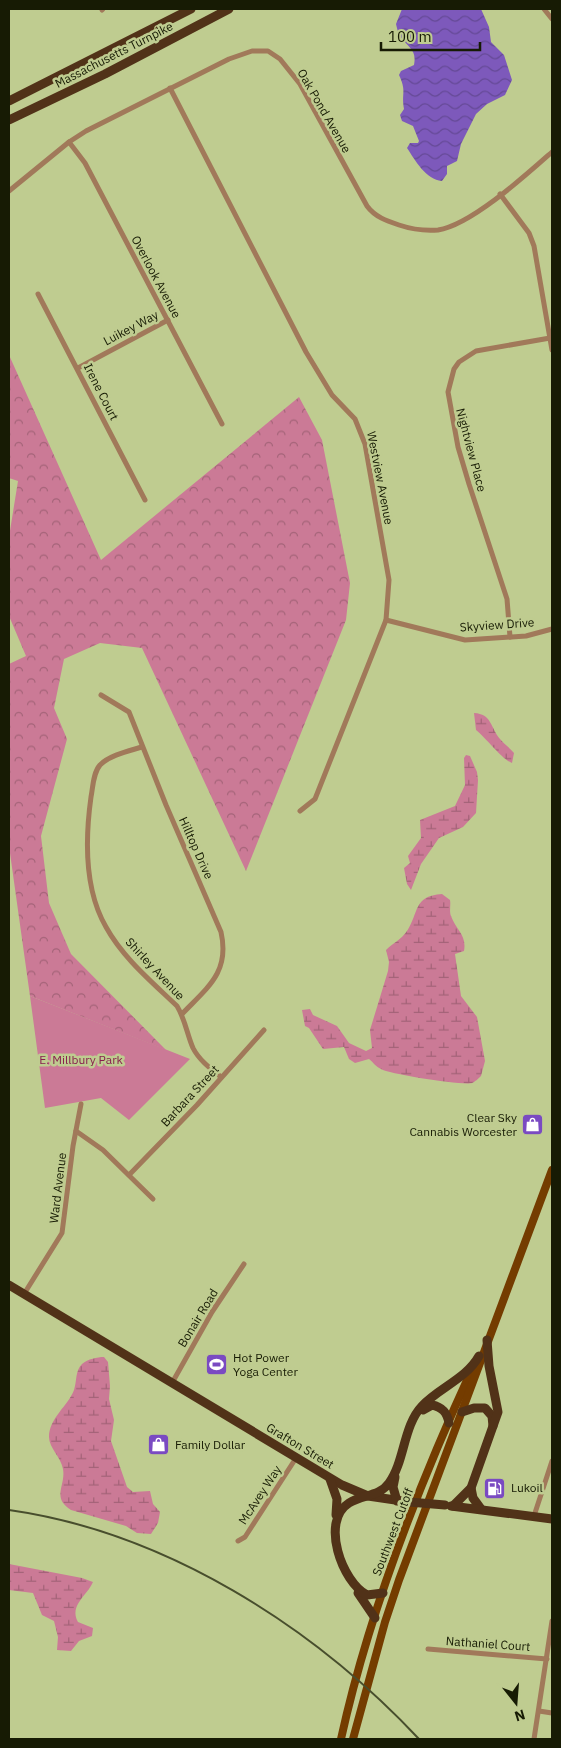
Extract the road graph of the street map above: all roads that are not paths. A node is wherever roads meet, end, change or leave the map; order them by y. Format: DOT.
graph roads {
  1 [pos="191,9"];
  2 [pos="229,9"];
  3 [pos="544,9"];
  4 [pos="552,19"];
  5 [pos="170,88"];
  6 [pos="9,101"];
  7 [pos="9,120"];
  8 [pos="69,142"];
  9 [pos="552,152"];
  10 [pos="9,191"];
  11 [pos="500,194"];
  12 [pos="38,294"];
  13 [pos="168,320"];
  14 [pos="550,338"];
  15 [pos="552,350"];
  16 [pos="78,368"];
  17 [pos="222,424"];
  18 [pos="145,500"];
  19 [pos="386,620"];
  20 [pos="552,629"];
  21 [pos="510,636"];
  22 [pos="101,695"];
  23 [pos="142,746"];
  24 [pos="300,811"];
  25 [pos="182,1014"];
  26 [pos="264,1030"];
  27 [pos="221,1077"];
  28 [pos="81,1104"];
  29 [pos="76,1130"];
  30 [pos="552,1170"];
  31 [pos="130,1175"];
  32 [pos="153,1199"];
  33 [pos="244,1264"];
  34 [pos="9,1285"];
  35 [pos="24,1294"];
  36 [pos="487,1340"];
  37 [pos="479,1356"];
  38 [pos="473,1367"];
  39 [pos="172,1383"];
  40 [pos="462,1412"];
  41 [pos="449,1423"];
  42 [pos="493,1427"];
  43 [pos="296,1458"];
  44 [pos="552,1461"];
  45 [pos="330,1479"];
  46 [pos="471,1488"];
  47 [pos="368,1496"];
  48 [pos="397,1501"];
  49 [pos="449,1506"];
  50 [pos="481,1509"];
  51 [pos="534,1516"];
  52 [pos="552,1519"];
  53 [pos="238,1541"];
  54 [pos="383,1593"];
  55 [pos="375,1618"];
  56 [pos="552,1621"];
  57 [pos="428,1649"];
  58 [pos="547,1658"];
  59 [pos="539,1711"];
  60 [pos="552,1713"];
  61 [pos="341,1739"];
  62 [pos="353,1739"];
  63 [pos="534,1739"];
  1 -- 6 [label="highway, Massachusetts Turnpike"];
  2 -- 7 [label="highway, Massachusetts Turnpike"];
  3 -- 4 [label="street"];
  5 -- 8 [label="street, Oak Pond Avenue"];
  5 -- 11 [label="street, Oak Pond Avenue"];
  5 -- 19 [label="street, Westview Avenue"];
  8 -- 10 [label="street, Oak Pond Avenue"];
  8 -- 13 [label="street, Overlook Avenue"];
  9 -- 11 [label="street, Oak Pond Avenue"];
  11 -- 14 [label="street"];
  12 -- 16 [label="street, Irene Court"];
  13 -- 16 [label="street, Luikey Way"];
  13 -- 17 [label="street, Overlook Avenue"];
  14 -- 15 [label="street"];
  14 -- 21 [label="street, Nightview Place"];
  16 -- 18 [label="street, Irene Court"];
  19 -- 21 [label="street, Skyview Drive"];
  19 -- 24 [label="street, Westview Avenue"];
  20 -- 21 [label="street, Skyview Drive"];
  22 -- 23 [label="street, Hilltop Drive"];
  23 -- 25 [label="street, Hilltop Drive"];
  23 -- 25 [label="street, Shirley Avenue"];
  25 -- 27 [label="street, Shirley Avenue"];
  26 -- 27 [label="street, Barbara Street"];
  27 -- 31 [label="street, Barbara Street"];
  28 -- 29 [label="street, Ward Avenue"];
  29 -- 31 [label="street"];
  29 -- 35 [label="street, Ward Avenue"];
  30 -- 36 [label="main road, Southwest Cutoff"];
  31 -- 32 [label="street"];
  33 -- 39 [label="street, Bonair Road"];
  34 -- 35 [label="highway, Grafton Street"];
  35 -- 39 [label="highway, Grafton Street"];
  36 -- 37 [label="main road, Southwest Cutoff"];
  36 -- 40 [label="main road, Southwest Cutoff"];
  36 -- 42 [label="highway"];
  37 -- 38 [label="highway, Southwest Cutoff"];
  38 -- 41 [label="main road, Southwest Cutoff"];
  38 -- 47 [label="highway"];
  39 -- 43 [label="highway, Grafton Street"];
  40 -- 42 [label="highway"];
  40 -- 62 [label="main road, Southwest Cutoff"];
  41 -- 48 [label="highway"];
  41 -- 54 [label="main road, Southwest Cutoff"];
  42 -- 46 [label="highway"];
  43 -- 45 [label="highway, Grafton Street"];
  43 -- 53 [label="street, McAvey Way"];
  44 -- 51 [label="street"];
  45 -- 47 [label="highway, Grafton Street"];
  45 -- 55 [label="highway"];
  46 -- 49 [label="highway"];
  46 -- 50 [label="highway"];
  47 -- 48 [label="highway, Grafton Street"];
  47 -- 54 [label="highway"];
  48 -- 49 [label="highway, Grafton Street, bridge"];
  49 -- 50 [label="highway, Grafton Street"];
  50 -- 51 [label="highway, Grafton Street"];
  51 -- 52 [label="highway, Grafton Street"];
  54 -- 55 [label="main road, Southwest Cutoff"];
  55 -- 61 [label="main road, Southwest Cutoff"];
  56 -- 58 [label="street"];
  57 -- 58 [label="street, Nathaniel Court"];
  58 -- 59 [label="street"];
  59 -- 60 [label="street"];
  59 -- 63 [label="street"];
}
